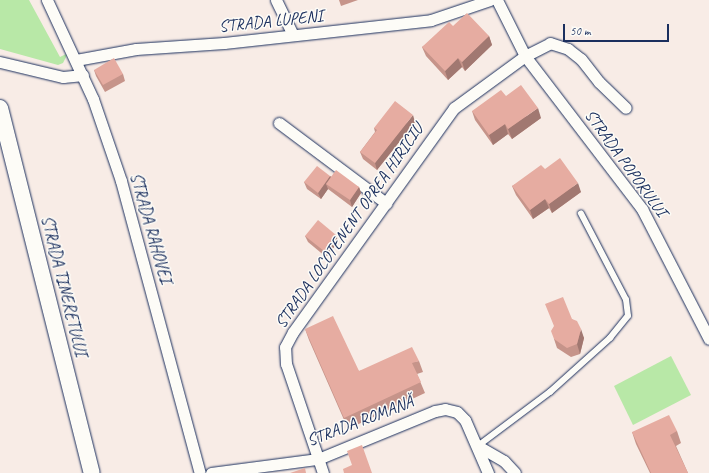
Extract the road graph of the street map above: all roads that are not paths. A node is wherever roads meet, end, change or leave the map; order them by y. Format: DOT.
graph roads {
  1 [pos="47,0"];
  2 [pos="276,0"];
  3 [pos="490,0"];
  4 [pos="497,0"];
  5 [pos="293,35"];
  6 [pos="525,56"];
  7 [pos="76,60"];
  8 [pos="0,62"];
  9 [pos="83,74"];
  10 [pos="0,108"];
  11 [pos="626,108"];
  12 [pos="279,123"];
  13 [pos="386,203"];
  14 [pos="581,214"];
  15 [pos="705,324"];
  16 [pos="709,339"];
  17 [pos="478,446"];
  18 [pos="318,459"];
  19 [pos="92,473"];
  20 [pos="200,473"];
  21 [pos="211,473"];
  22 [pos="323,473"];
  23 [pos="488,473"];
  24 [pos="515,473"];
  1 -- 7 [label="street, STRADA RAHOVEI"];
  2 -- 5 [label="street"];
  3 -- 5 [label="street, STRADA LUPENI"];
  4 -- 6 [label="street, STRADA POPORULUI"];
  5 -- 7 [label="street, STRADA LUPENI"];
  6 -- 11 [label="street, STRADA POPORULUI"];
  6 -- 13 [label="street, STRADA LOCOTENENT OPREA HIRICIU"];
  6 -- 15 [label="street, STRADA POPORULUI"];
  7 -- 9 [label="street, STRADA RAHOVEI"];
  8 -- 9 [label="street"];
  9 -- 20 [label="street, STRADA RAHOVEI"];
  10 -- 19 [label="main road, STRADA TINERETULUI"];
  12 -- 13 [label="street"];
  13 -- 18 [label="street, STRADA LOCOTENENT OPREA HIRICIU"];
  14 -- 17 [label="lane"];
  15 -- 16 [label="street, STRADA POPORULUI"];
  17 -- 18 [label="street, STRADA ROMANĂ"];
  17 -- 23 [label="street, STRADA ROMANĂ"];
  17 -- 24 [label="street"];
  18 -- 21 [label="street, STRADA ROMANĂ"];
  18 -- 22 [label="street, STRADA LOCOTENENT OPREA HIRICIU"];
}
